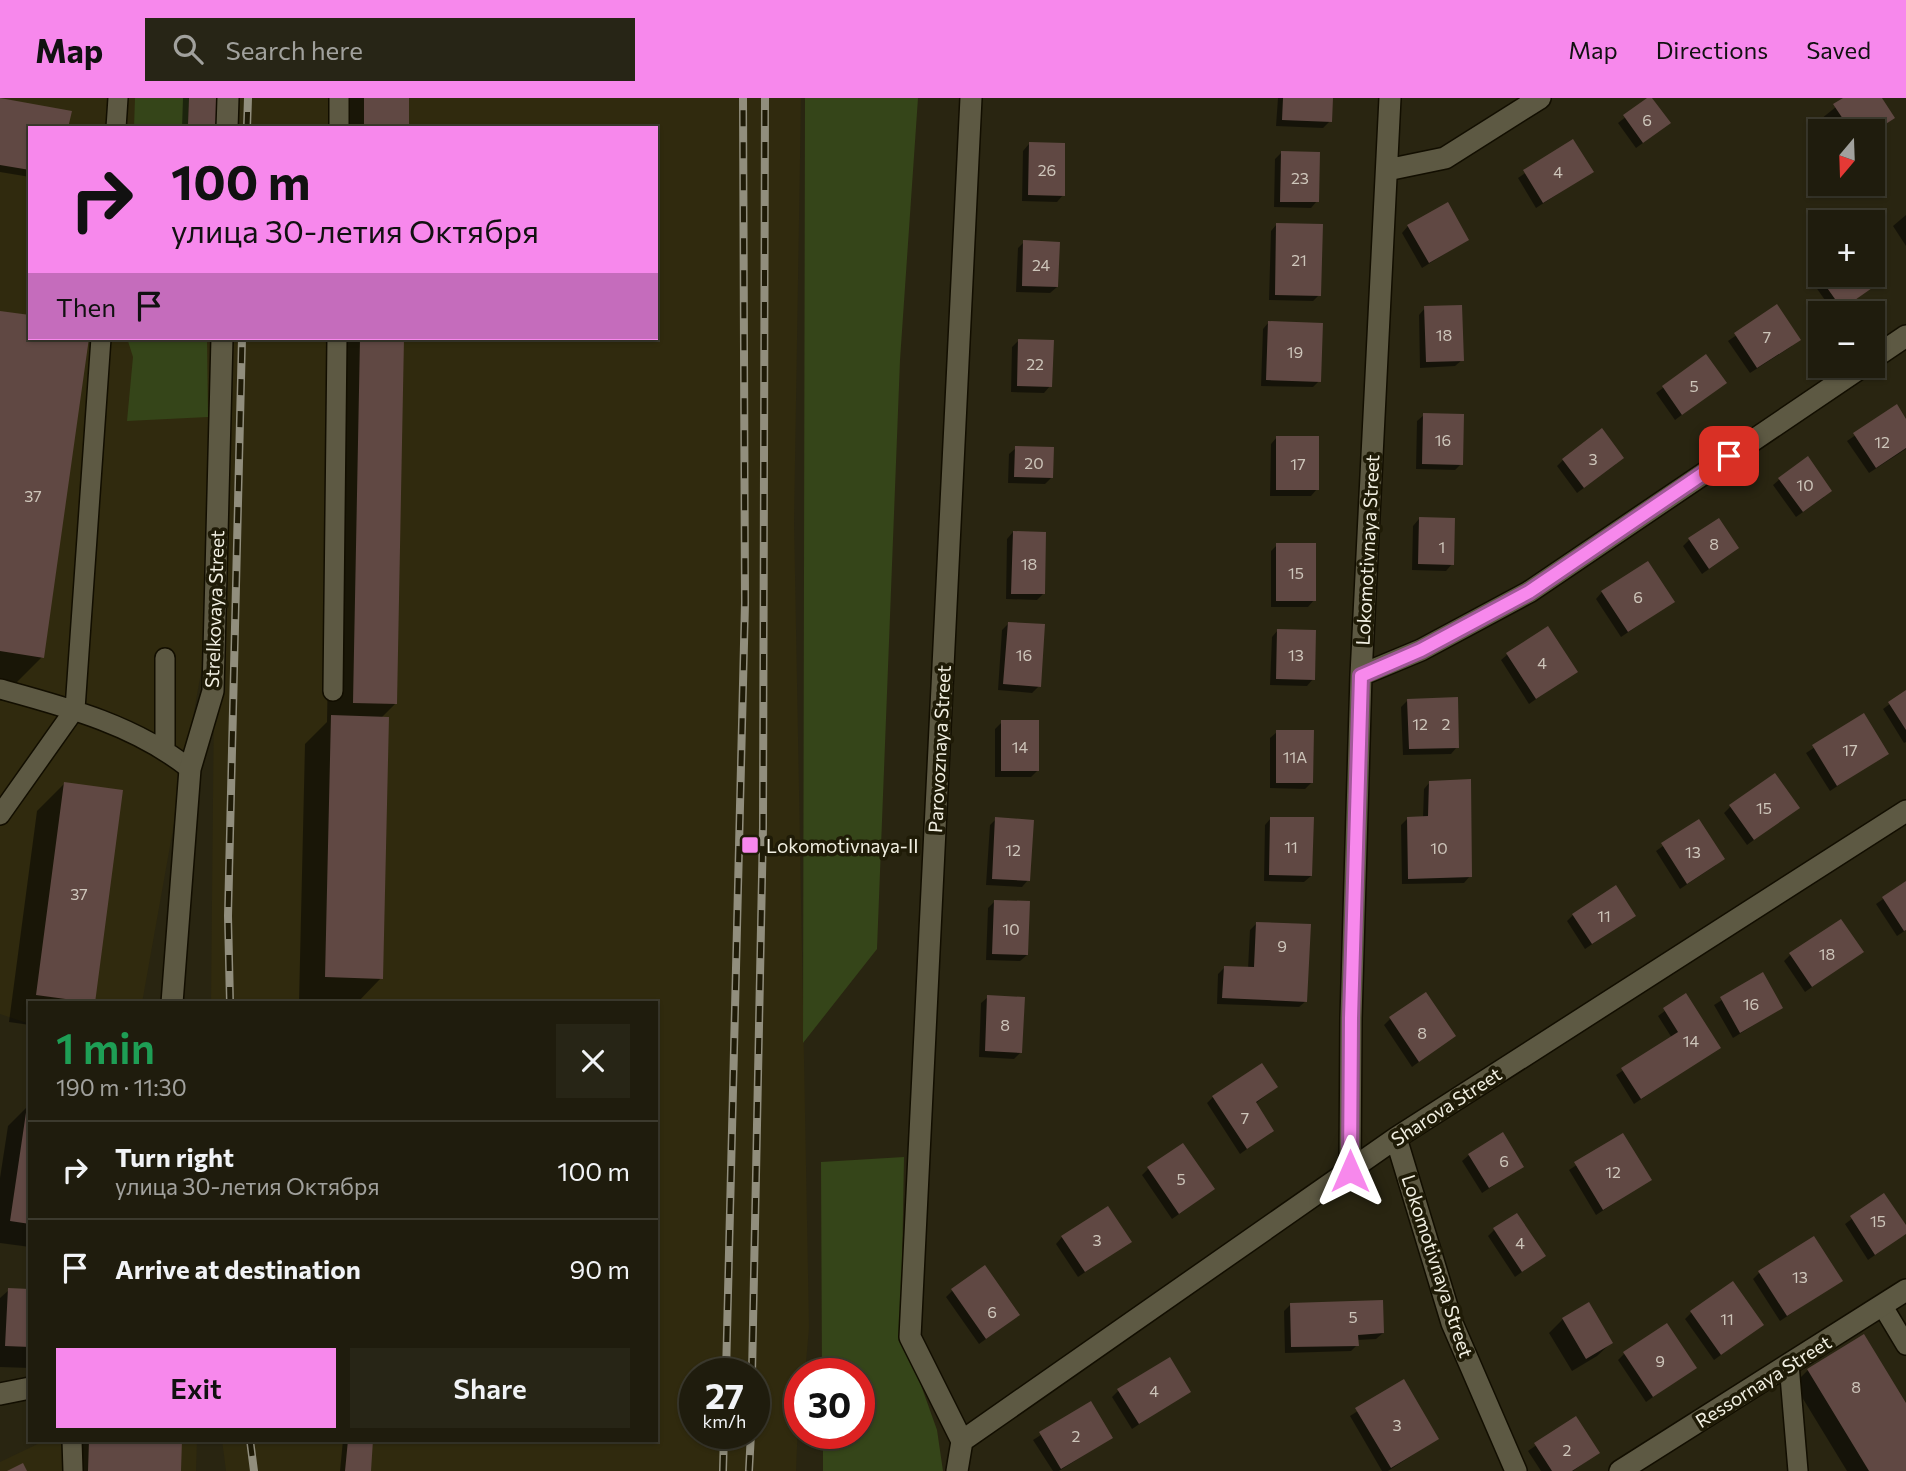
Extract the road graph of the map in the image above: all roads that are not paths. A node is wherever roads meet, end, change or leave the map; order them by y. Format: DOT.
graph roads {
  1 [pos="118,98"];
  2 [pos="228,98"];
  3 [pos="339,98"];
  4 [pos="971,98"];
  5 [pos="1390,98"];
  6 [pos="1540,98"];
  7 [pos="116,126"];
  8 [pos="227,126"];
  9 [pos="339,126"];
  10 [pos="1387,170"];
  11 [pos="1906,336"];
  12 [pos="101,340"];
  13 [pos="222,340"];
  14 [pos="337,340"];
  15 [pos="1885,350"];
  16 [pos="1845,378"];
  17 [pos="165,658"];
  18 [pos="1361,676"];
  19 [pos="0,690"];
  20 [pos="333,691"];
  21 [pos="75,709"];
  22 [pos="165,749"];
  23 [pos="190,769"];
  24 [pos="1906,811"];
  25 [pos="0,815"];
  26 [pos="172,1001"];
  27 [pos="1396,1138"];
  28 [pos="1350,1171"];
  29 [pos="1906,1290"];
  30 [pos="1882,1305"];
  31 [pos="1906,1345"];
  32 [pos="1789,1364"];
  33 [pos="28,1388"];
  34 [pos="0,1394"];
  35 [pos="962,1441"];
  36 [pos="72,1442"];
  37 [pos="73,1471"];
  38 [pos="957,1471"];
  39 [pos="1516,1471"];
  40 [pos="1620,1471"];
  41 [pos="1797,1471"];
  1 -- 7 [label="lane"];
  2 -- 8 [label="street"];
  3 -- 9 [label="lane"];
  4 -- 35 [label="street, Parovoznaya Street"];
  5 -- 10 [label="street, Lokomotivnaya Street"];
  6 -- 10 [label="street"];
  10 -- 18 [label="street, Lokomotivnaya Street"];
  11 -- 15 [label="street"];
  12 -- 21 [label="lane"];
  13 -- 23 [label="street, Strelkovaya Street"];
  14 -- 20 [label="lane"];
  16 -- 18 [label="street"];
  17 -- 22 [label="lane"];
  18 -- 28 [label="street, Lokomotivnaya Street"];
  19 -- 21 [label="lane"];
  21 -- 22 [label="lane"];
  21 -- 25 [label="lane"];
  22 -- 23 [label="lane"];
  23 -- 26 [label="street, Strelkovaya Street"];
  24 -- 27 [label="street, Sharova Street"];
  27 -- 28 [label="street, Sharova Street"];
  27 -- 39 [label="street, Lokomotivnaya Street"];
  28 -- 35 [label="street, Sharova Street"];
  29 -- 30 [label="street, Ressornaya Street"];
  30 -- 31 [label="lane"];
  30 -- 32 [label="street, Ressornaya Street"];
  32 -- 40 [label="street, Ressornaya Street"];
  32 -- 41 [label="lane"];
  33 -- 34 [label="street"];
  35 -- 38 [label="street"];
  36 -- 37 [label="lane"];
}
